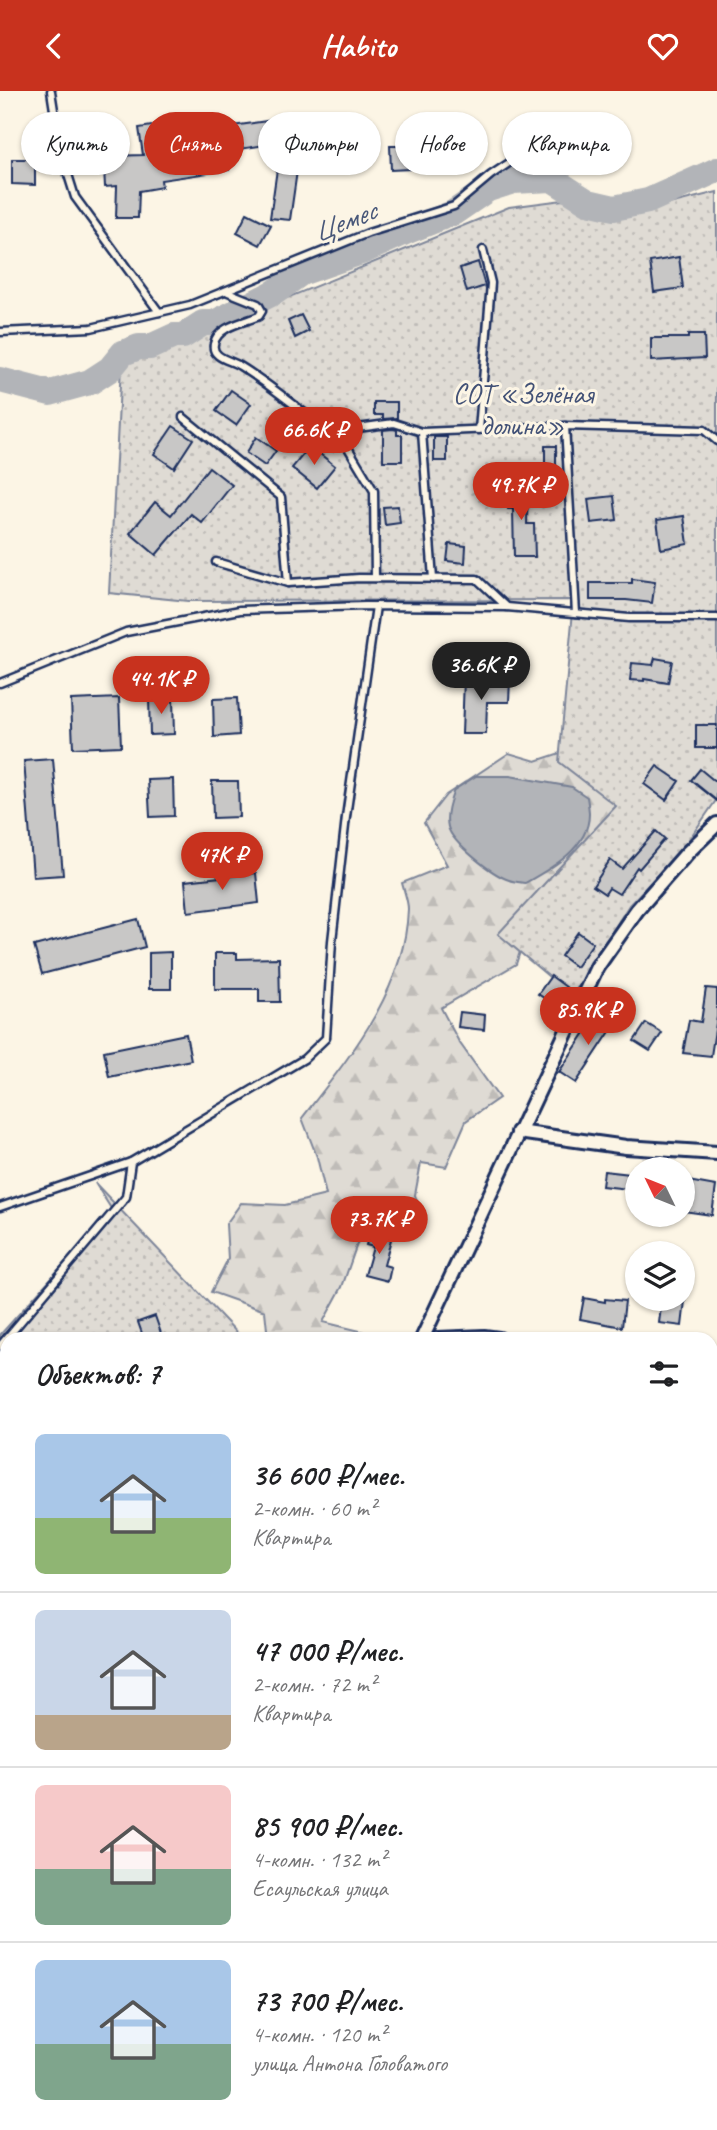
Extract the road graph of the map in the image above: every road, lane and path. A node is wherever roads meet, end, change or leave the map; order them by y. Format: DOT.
graph roads {
  1 [pos="51,91"];
  2 [pos="502,168"];
  3 [pos="483,250"];
  4 [pos="227,291"];
  5 [pos="159,312"];
  6 [pos="0,332"];
  7 [pos="183,417"];
  8 [pos="565,426"];
  9 [pos="479,430"];
  10 [pos="338,431"];
  11 [pos="422,432"];
  12 [pos="717,441"];
  13 [pos="216,562"];
  14 [pos="374,578"];
  15 [pos="433,579"];
  16 [pos="288,583"];
  17 [pos="376,606"];
  18 [pos="507,607"];
  19 [pos="576,613"];
  20 [pos="717,618"];
  21 [pos="0,683"];
  22 [pos="717,824"];
  23 [pos="518,1132"];
  24 [pos="717,1153"];
  25 [pos="131,1162"];
  26 [pos="0,1207"];
  27 [pos="12,1332"];
  28 [pos="425,1332"];
  1 -- 5 [label="lane"];
  2 -- 4 [label="lane"];
  3 -- 9 [label="lane"];
  4 -- 5 [label="lane"];
  4 -- 10 [label="lane"];
  5 -- 6 [label="lane"];
  7 -- 16 [label="lane"];
  8 -- 9 [label="lane"];
  8 -- 12 [label="lane"];
  8 -- 19 [label="lane"];
  9 -- 11 [label="lane"];
  10 -- 11 [label="lane"];
  10 -- 14 [label="lane"];
  11 -- 15 [label="lane"];
  13 -- 16 [label="lane"];
  14 -- 15 [label="lane"];
  14 -- 16 [label="lane"];
  15 -- 18 [label="lane"];
  17 -- 18 [label="lane"];
  17 -- 21 [label="lane"];
  17 -- 25 [label="lane"];
  18 -- 19 [label="lane"];
  19 -- 20 [label="lane"];
  22 -- 23 [label="street"];
  23 -- 24 [label="street"];
  23 -- 28 [label="street"];
  25 -- 26 [label="lane"];
  25 -- 27 [label="lane"];
}
